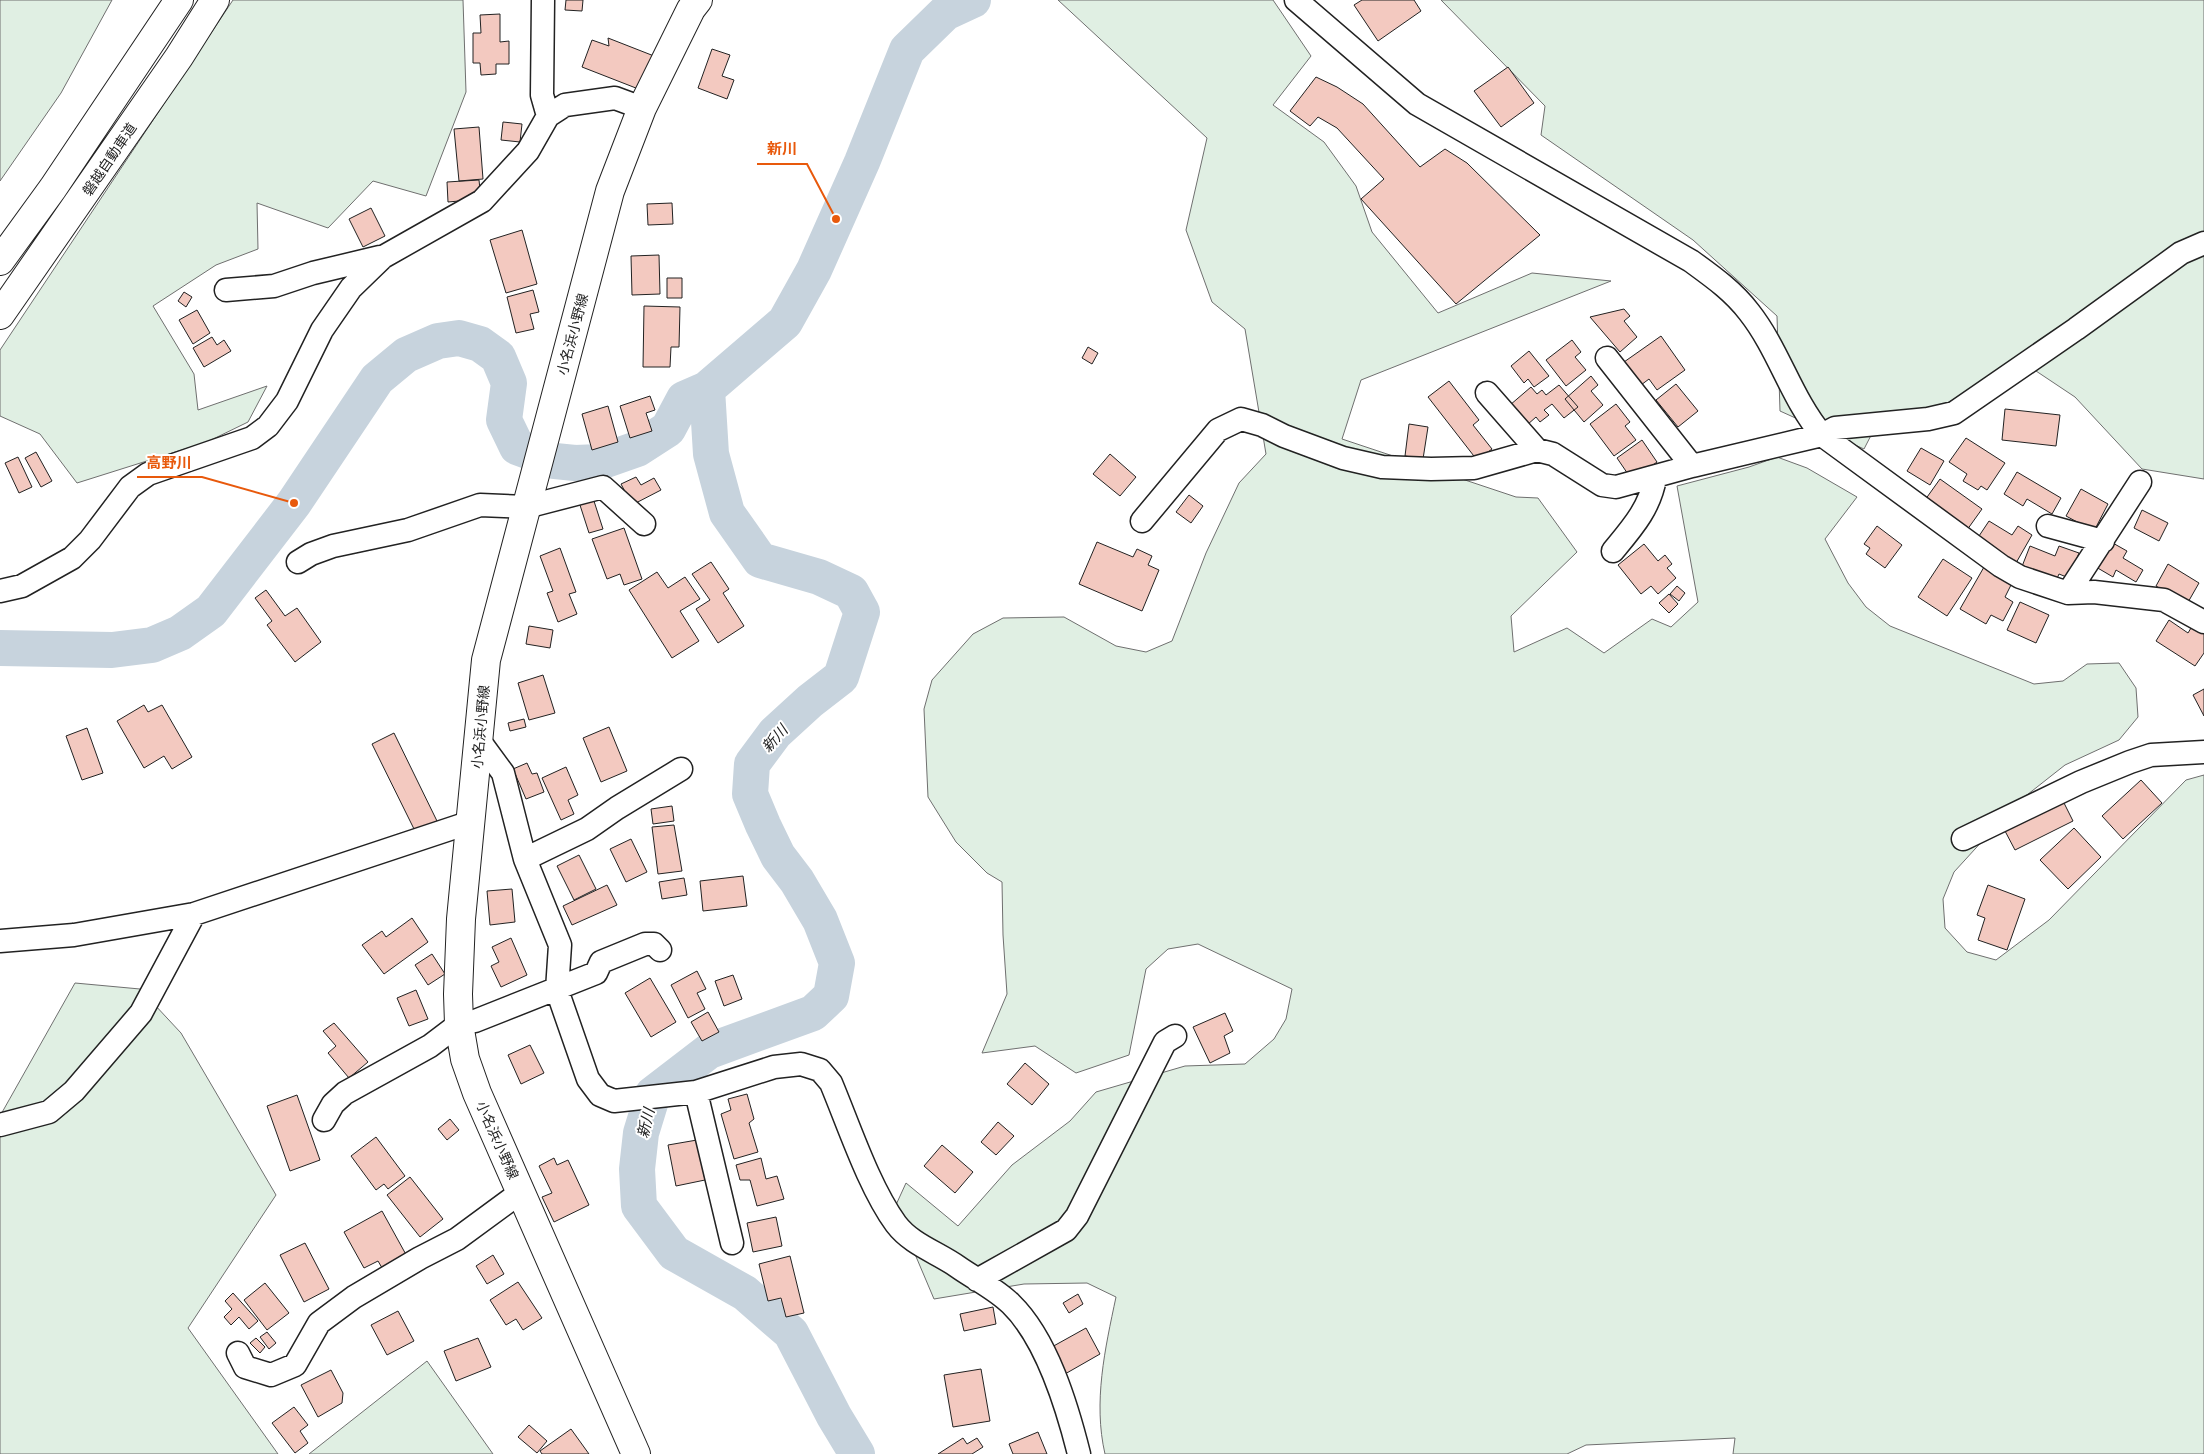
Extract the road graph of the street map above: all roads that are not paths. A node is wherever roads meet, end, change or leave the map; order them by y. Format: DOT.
graph roads {
  1 [pos="179,0"];
  2 [pos="215,0"];
  3 [pos="543,0"];
  4 [pos="698,0"];
  5 [pos="1296,0"];
  6 [pos="642,108"];
  7 [pos="548,116"];
  8 [pos="2204,243"];
  9 [pos="383,257"];
  10 [pos="0,261"];
  11 [pos="226,290"];
  12 [pos="0,315"];
  13 [pos="1607,358"];
  14 [pos="1487,393"];
  15 [pos="1822,435"];
  16 [pos="1537,450"];
  17 [pos="1692,466"];
  18 [pos="1655,478"];
  19 [pos="2140,482"];
  20 [pos="526,507"];
  21 [pos="1142,521"];
  22 [pos="644,524"];
  23 [pos="2048,526"];
  24 [pos="2103,540"];
  25 [pos="1613,551"];
  26 [pos="298,562"];
  27 [pos="0,590"];
  28 [pos="2068,593"];
  29 [pos="2204,622"];
  30 [pos="478,739"];
  31 [pos="2204,752"];
  32 [pos="681,769"];
  33 [pos="471,822"];
  34 [pos="1963,840"];
  35 [pos="525,859"];
  36 [pos="194,914"];
  37 [pos="0,941"];
  38 [pos="660,950"];
  39 [pos="557,990"];
  40 [pos="459,1024"];
  41 [pos="1175,1036"];
  42 [pos="689,1093"];
  43 [pos="324,1120"];
  44 [pos="0,1125"];
  45 [pos="522,1192"];
  46 [pos="732,1243"];
  47 [pos="977,1280"];
  48 [pos="238,1353"];
  49 [pos="636,1454"];
  50 [pos="1079,1454"];
  1 -- 10 [label="main road"];
  2 -- 12 [label="main road, 磐越自動車道"];
  3 -- 7 [label="street"];
  4 -- 6 [label="main road, 小名浜小野線"];
  5 -- 15 [label="street"];
  6 -- 7 [label="street"];
  6 -- 20 [label="main road, 小名浜小野線"];
  7 -- 9 [label="street"];
  8 -- 15 [label="street"];
  9 -- 11 [label="street"];
  9 -- 27 [label="street"];
  13 -- 17 [label="street"];
  14 -- 16 [label="street"];
  15 -- 17 [label="street"];
  15 -- 28 [label="street"];
  16 -- 18 [label="street"];
  16 -- 21 [label="street"];
  17 -- 18 [label="street"];
  18 -- 25 [label="street"];
  19 -- 24 [label="street"];
  20 -- 22 [label="street"];
  20 -- 26 [label="street"];
  20 -- 30 [label="main road, 小名浜小野線"];
  23 -- 24 [label="street"];
  24 -- 28 [label="street"];
  28 -- 29 [label="street"];
  30 -- 33 [label="main road, 小名浜小野線"];
  30 -- 35 [label="street"];
  31 -- 34 [label="street"];
  32 -- 35 [label="street"];
  33 -- 36 [label="street"];
  33 -- 40 [label="main road, 小名浜小野線"];
  35 -- 39 [label="street"];
  36 -- 37 [label="street"];
  36 -- 44 [label="street"];
  38 -- 39 [label="street"];
  39 -- 40 [label="street"];
  39 -- 42 [label="street"];
  40 -- 43 [label="street"];
  40 -- 45 [label="main road, 小名浜小野線"];
  41 -- 47 [label="street"];
  42 -- 46 [label="street"];
  42 -- 47 [label="street"];
  45 -- 48 [label="street"];
  45 -- 49 [label="main road, 小名浜小野線"];
  47 -- 50 [label="street"];
}
